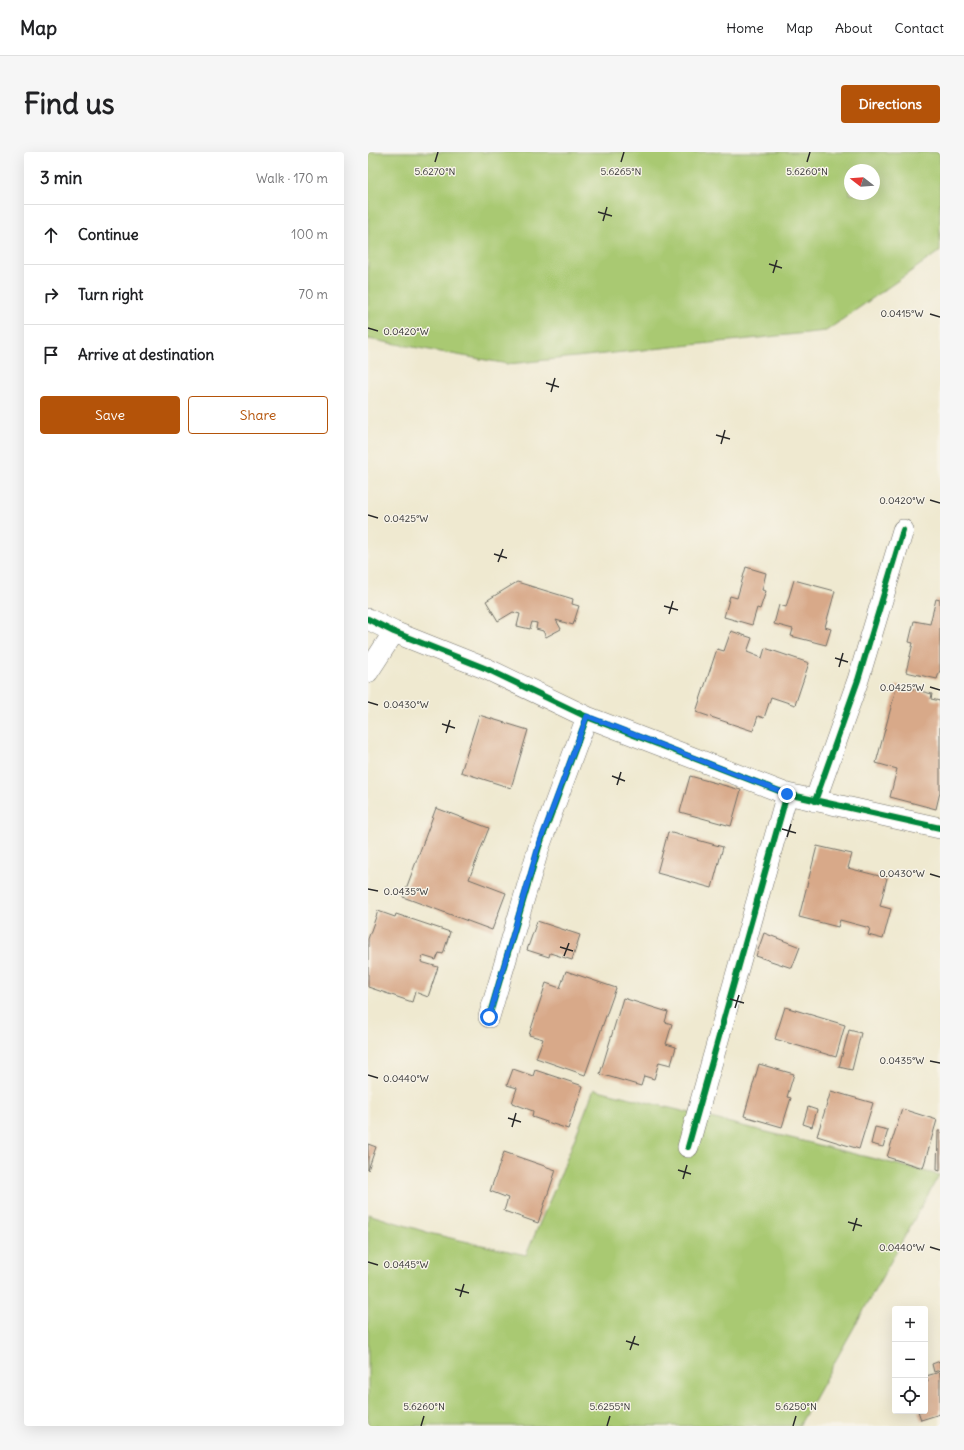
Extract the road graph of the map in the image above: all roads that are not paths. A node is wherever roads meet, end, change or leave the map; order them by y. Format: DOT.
graph roads {
  1 [pos="904,530"];
  2 [pos="368,619"];
  3 [pos="394,632"];
  4 [pos="368,672"];
  5 [pos="587,716"];
  6 [pos="787,794"];
  7 [pos="815,801"];
  8 [pos="940,828"];
  9 [pos="489,1017"];
  10 [pos="688,1147"];
  1 -- 7 [label="street"];
  2 -- 3 [label="street"];
  3 -- 4 [label="street"];
  3 -- 5 [label="street"];
  5 -- 6 [label="street"];
  5 -- 9 [label="street"];
  6 -- 7 [label="street"];
  6 -- 10 [label="street"];
  7 -- 8 [label="street"];
}
